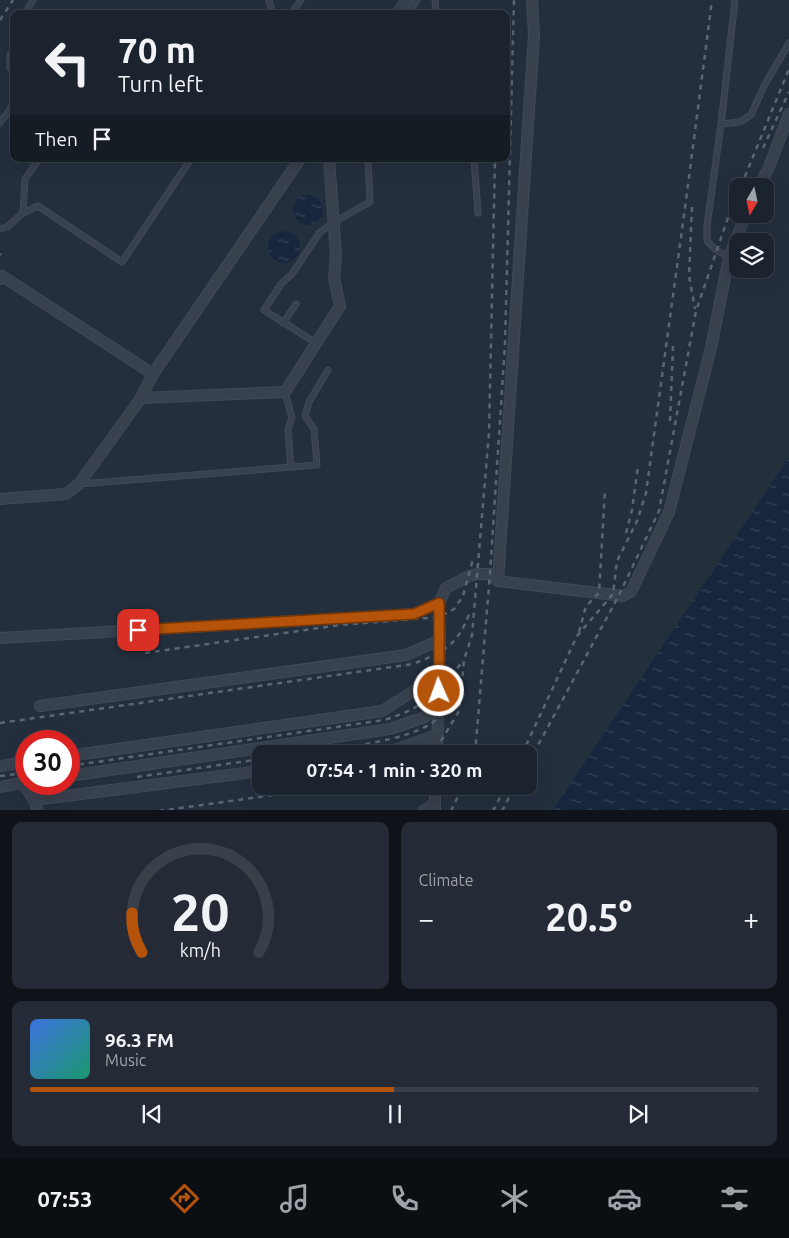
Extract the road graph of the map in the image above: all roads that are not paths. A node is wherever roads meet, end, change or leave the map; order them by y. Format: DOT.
graph roads {
  1 [pos="532,0"];
  2 [pos="734,0"];
  3 [pos="789,43"];
  4 [pos="10,55"];
  5 [pos="10,68"];
  6 [pos="10,109"];
  7 [pos="789,114"];
  8 [pos="0,123"];
  9 [pos="721,124"];
  10 [pos="37,162"];
  11 [pos="189,162"];
  12 [pos="298,162"];
  13 [pos="329,162"];
  14 [pos="368,162"];
  15 [pos="474,162"];
  16 [pos="763,178"];
  17 [pos="23,213"];
  18 [pos="478,213"];
  19 [pos="334,222"];
  20 [pos="0,229"];
  21 [pos="729,258"];
  22 [pos="1,276"];
  23 [pos="296,304"];
  24 [pos="283,322"];
  25 [pos="316,343"];
  26 [pos="328,370"];
  27 [pos="153,374"];
  28 [pos="285,392"];
  29 [pos="141,398"];
  30 [pos="305,416"];
  31 [pos="292,418"];
  32 [pos="291,467"];
  33 [pos="79,484"];
  34 [pos="0,499"];
  35 [pos="498,582"];
  36 [pos="439,603"];
  37 [pos="0,638"];
  38 [pos="440,640"];
  39 [pos="438,669"];
  40 [pos="438,704"];
  41 [pos="40,706"];
  42 [pos="437,734"];
  43 [pos="408,745"];
  44 [pos="437,745"];
  45 [pos="80,754"];
  46 [pos="15,764"];
  47 [pos="0,766"];
  48 [pos="252,772"];
  49 [pos="80,774"];
  50 [pos="15,784"];
  51 [pos="0,787"];
  52 [pos="36,806"];
  53 [pos="434,807"];
  54 [pos="423,810"];
  1 -- 35 [label="street"];
  2 -- 9 [label="lane"];
  3 -- 9 [label="lane"];
  4 -- 5 [label="lane"];
  6 -- 8 [label="lane"];
  7 -- 16 [label="street"];
  9 -- 21 [label="lane"];
  10 -- 17 [label="lane"];
  11 -- 17 [label="lane"];
  12 -- 27 [label="street"];
  13 -- 19 [label="street"];
  14 -- 19 [label="lane"];
  15 -- 18 [label="lane"];
  17 -- 20 [label="lane"];
  19 -- 24 [label="lane"];
  19 -- 25 [label="street"];
  21 -- 35 [label="street"];
  22 -- 27 [label="street"];
  23 -- 24 [label="lane"];
  24 -- 25 [label="lane"];
  25 -- 28 [label="street"];
  26 -- 30 [label="lane"];
  27 -- 29 [label="street"];
  28 -- 29 [label="street"];
  28 -- 31 [label="lane"];
  29 -- 33 [label="street"];
  30 -- 31 [label="lane"];
  30 -- 32 [label="lane"];
  31 -- 32 [label="lane"];
  32 -- 33 [label="lane"];
  33 -- 34 [label="street"];
  35 -- 36 [label="street"];
  36 -- 37 [label="street"];
  36 -- 38 [label="street"];
  38 -- 39 [label="street"];
  38 -- 41 [label="street"];
  39 -- 40 [label="street"];
  39 -- 45 [label="street"];
  40 -- 42 [label="street"];
  40 -- 49 [label="street"];
  42 -- 43 [label="street"];
  42 -- 44 [label="street"];
  46 -- 47 [label="street"];
  48 -- 52 [label="street"];
  50 -- 51 [label="street"];
  53 -- 54 [label="street"];
}
